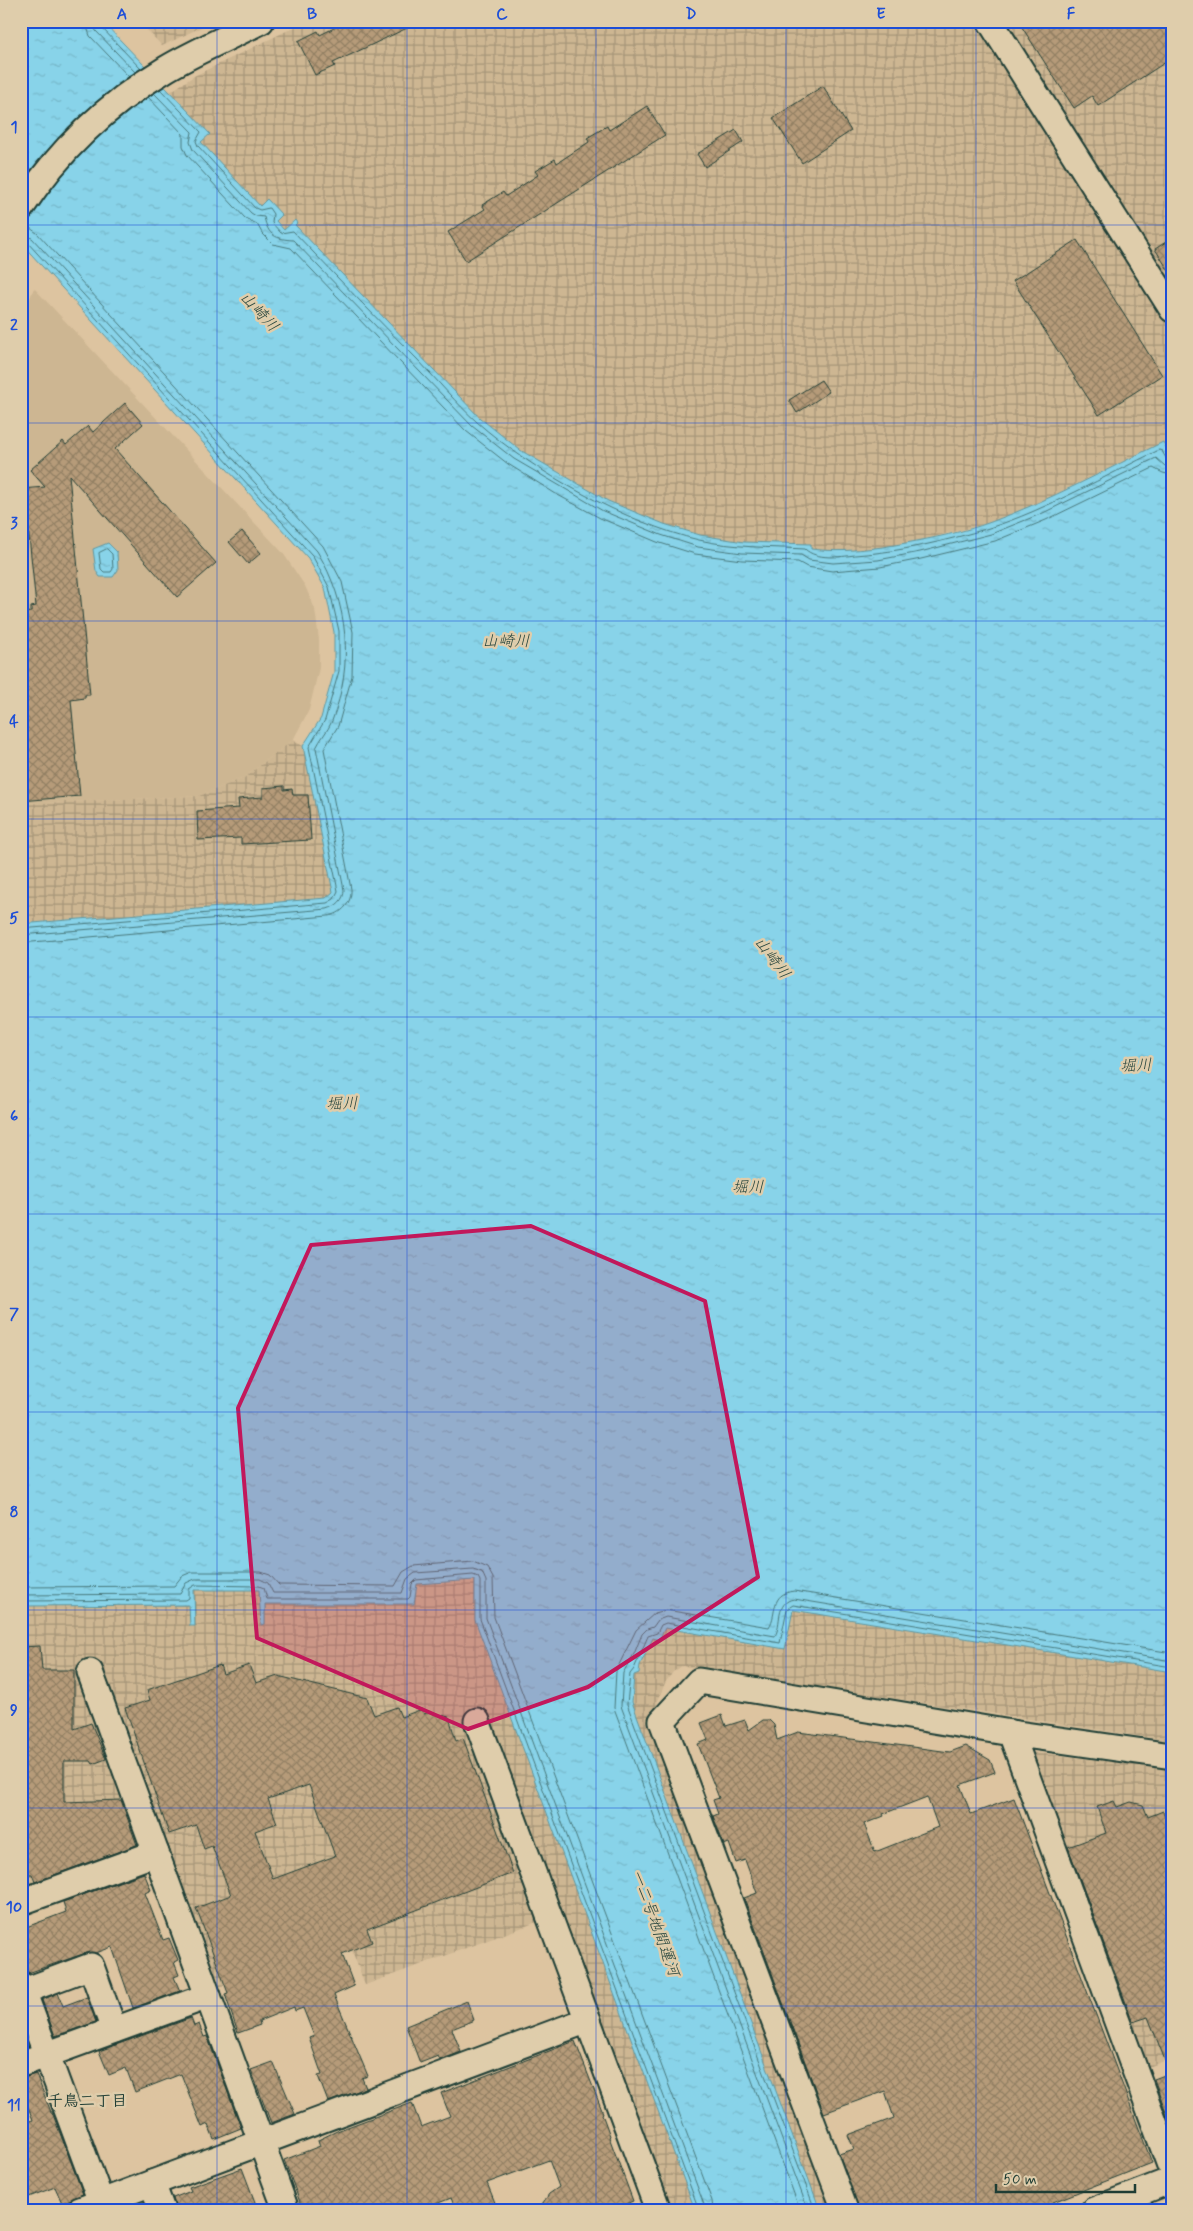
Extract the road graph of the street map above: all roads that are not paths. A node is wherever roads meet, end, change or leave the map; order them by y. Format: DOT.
graph roads {
  1 [pos="261,21"];
  2 [pos="990,21"];
  3 [pos="21,208"];
  4 [pos="1172,309"];
  5 [pos="90,1672"];
  6 [pos="477,1720"];
  7 [pos="1011,1733"];
  8 [pos="1172,1756"];
  9 [pos="156,1853"];
  10 [pos="21,1902"];
  11 [pos="22,1988"];
  12 [pos="208,1996"];
  13 [pos="588,2020"];
  14 [pos="114,2030"];
  15 [pos="47,2055"];
  16 [pos="21,2064"];
  17 [pos="262,2142"];
  18 [pos="1172,2171"];
  19 [pos="1172,2180"];
  20 [pos="152,2183"];
  21 [pos="91,2206"];
  22 [pos="162,2210"];
  23 [pos="286,2210"];
  24 [pos="658,2210"];
  25 [pos="845,2210"];
  26 [pos="1094,2210"];
  1 -- 3 [label="street"];
  2 -- 4 [label="street"];
  5 -- 9 [label="street"];
  6 -- 13 [label="street"];
  7 -- 8 [label="street"];
  7 -- 18 [label="street"];
  7 -- 25 [label="street"];
  9 -- 10 [label="street"];
  9 -- 12 [label="street"];
  11 -- 14 [label="street"];
  11 -- 15 [label="street"];
  12 -- 14 [label="street"];
  12 -- 17 [label="street"];
  13 -- 17 [label="street"];
  13 -- 24 [label="street"];
  14 -- 15 [label="street"];
  15 -- 16 [label="street"];
  15 -- 21 [label="street"];
  17 -- 20 [label="street"];
  17 -- 23 [label="street"];
  19 -- 26 [label="street"];
  20 -- 21 [label="street"];
  20 -- 22 [label="street"];
}
